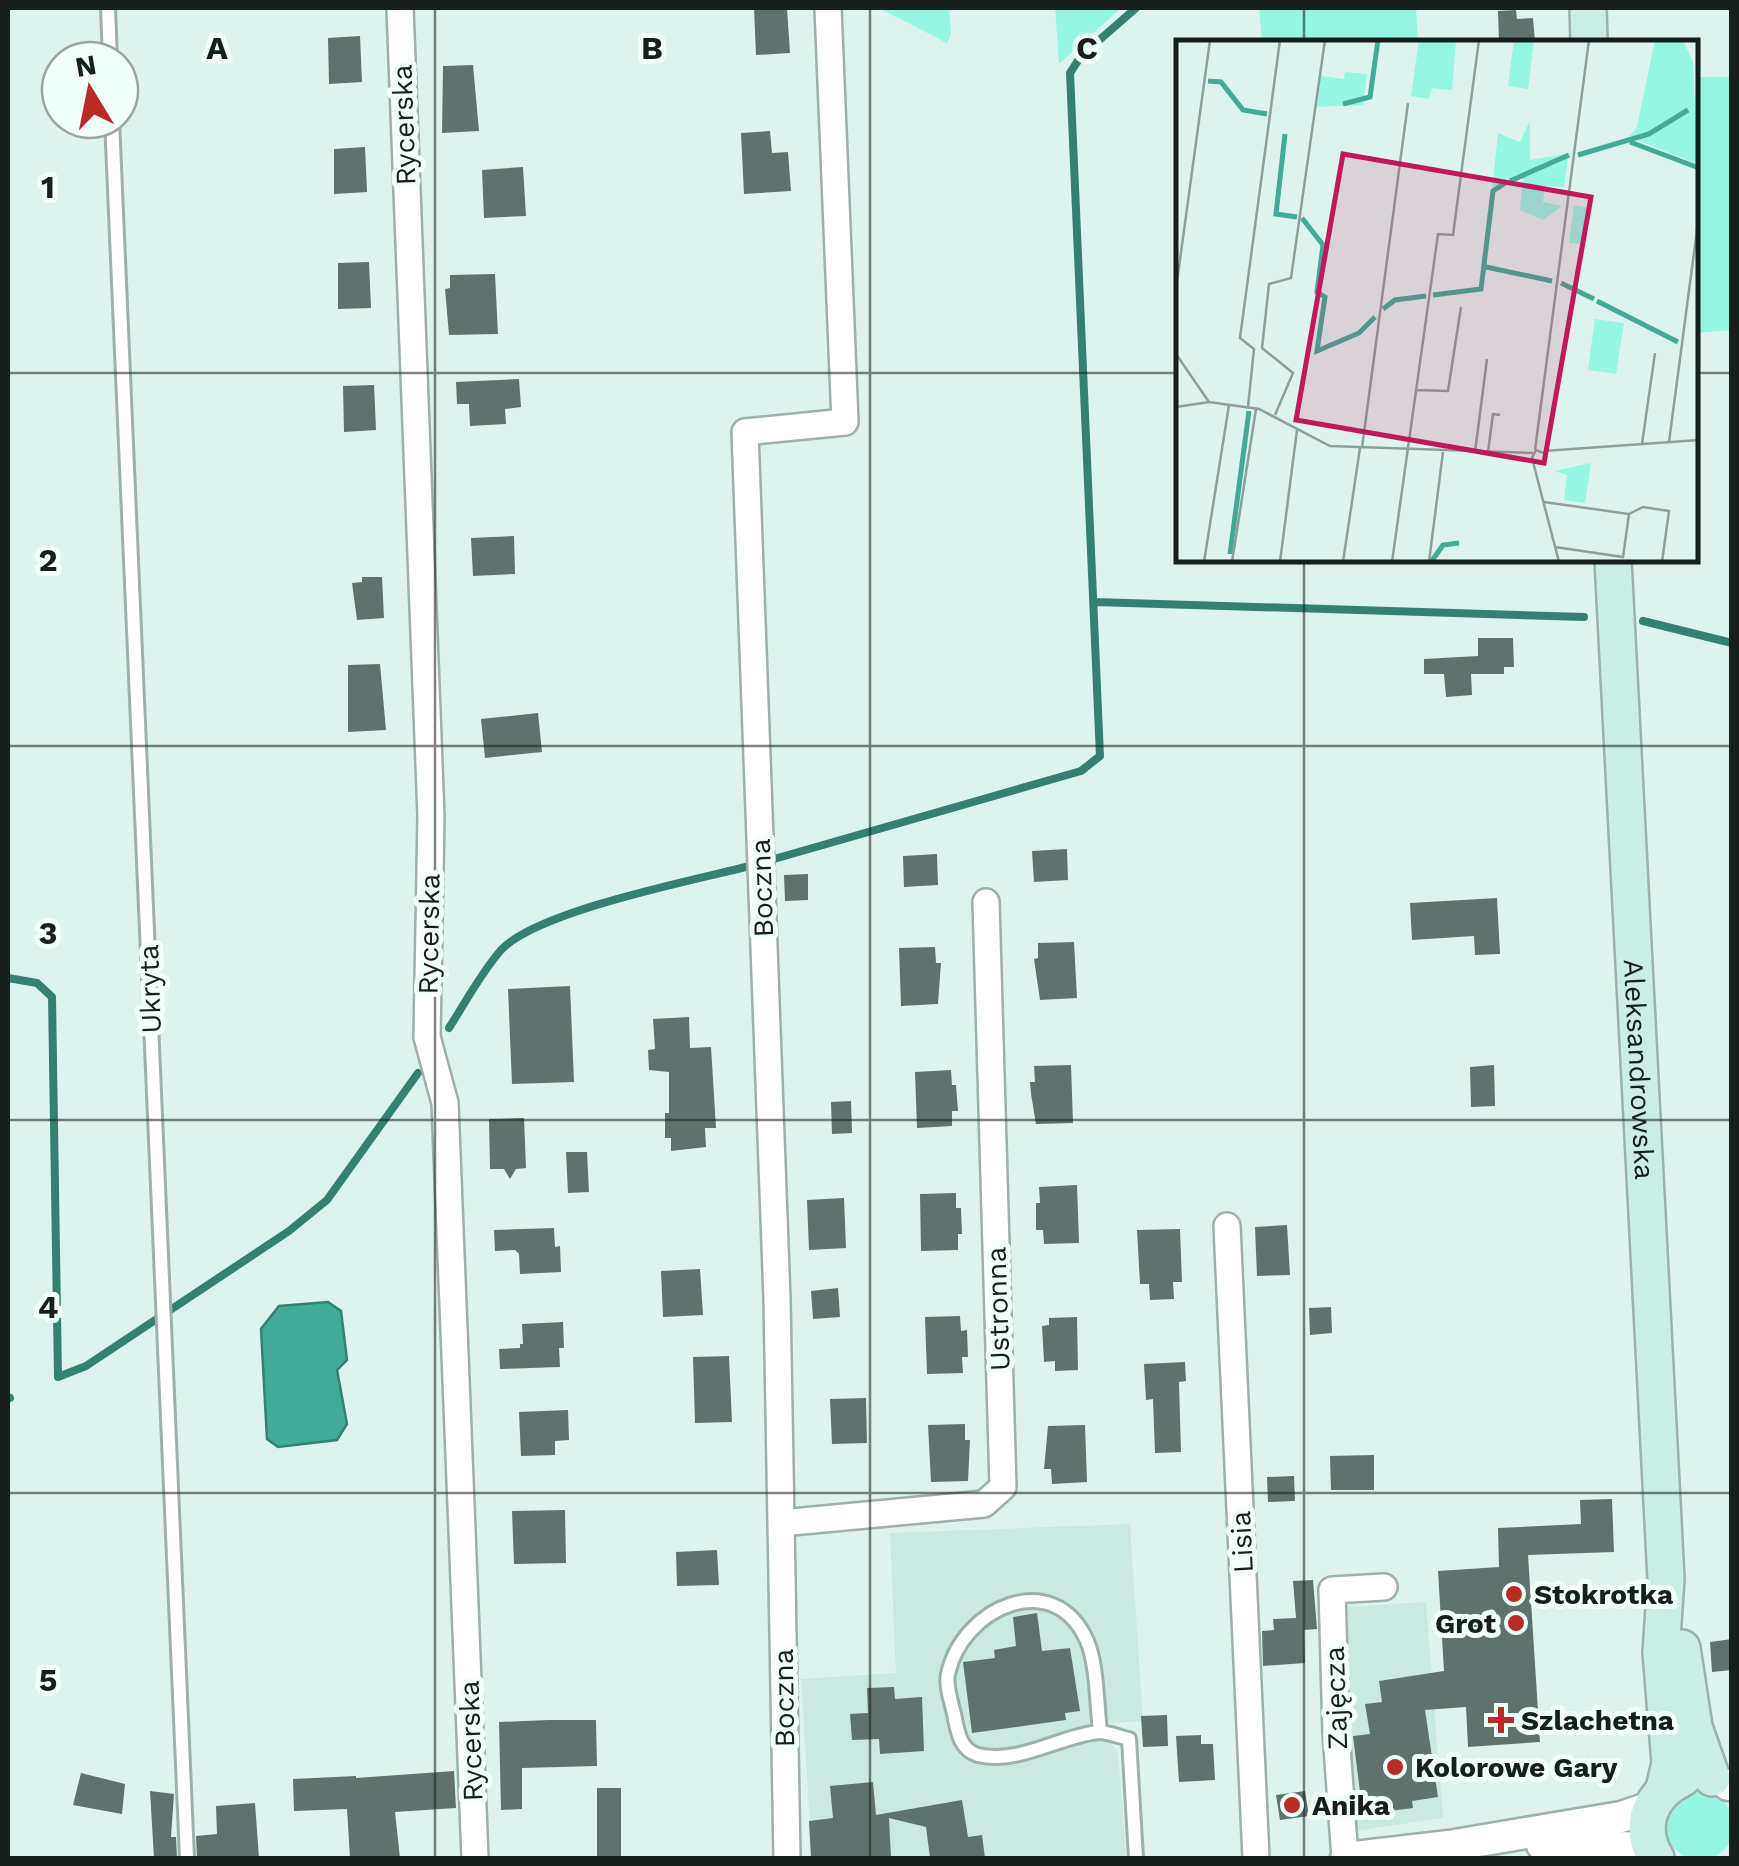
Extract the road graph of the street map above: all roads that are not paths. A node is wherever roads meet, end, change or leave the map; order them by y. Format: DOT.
graph roads {
  1 [pos="108,8"];
  2 [pos="400,8"];
  3 [pos="828,8"];
  4 [pos="1588,8"];
  5 [pos="109,40"];
  6 [pos="1589,40"];
  7 [pos="113,140"];
  8 [pos="1613,562"];
  9 [pos="986,902"];
  10 [pos="1228,1226"];
  11 [pos="781,1522"];
  12 [pos="1666,1579"];
  13 [pos="1384,1587"];
  14 [pos="1100,1732"];
  15 [pos="1726,1784"];
  16 [pos="1657,1798"];
  17 [pos="1436,1851"];
  18 [pos="1653,1853"];
  19 [pos="187,1858"];
  20 [pos="475,1858"];
  21 [pos="787,1858"];
  22 [pos="1136,1858"];
  23 [pos="1256,1858"];
  24 [pos="1346,1858"];
  1 -- 5 [label="lane"];
  2 -- 20 [label="street, Rycerska"];
  3 -- 11 [label="street, Boczna"];
  4 -- 6 [label="main road"];
  7 -- 19 [label="lane, Ukryta"];
  8 -- 12 [label="main road, Aleksandrowska"];
  9 -- 11 [label="street, Ustronna"];
  10 -- 23 [label="street, Lisia"];
  11 -- 21 [label="street, Boczna"];
  12 -- 15 [label="main road, Aleksandrowska"];
  12 -- 16 [label="main road, Aleksandrowska"];
  13 -- 24 [label="street, Zajęcza"];
  14 -- 14 [label="lane"];
  14 -- 22 [label="lane"];
  15 -- 16 [label="main road"];
  16 -- 17 [label="street"];
  16 -- 18 [label="main road, Aleksandrowska"];
  17 -- 18 [label="street"];
  17 -- 24 [label="street"];
}
